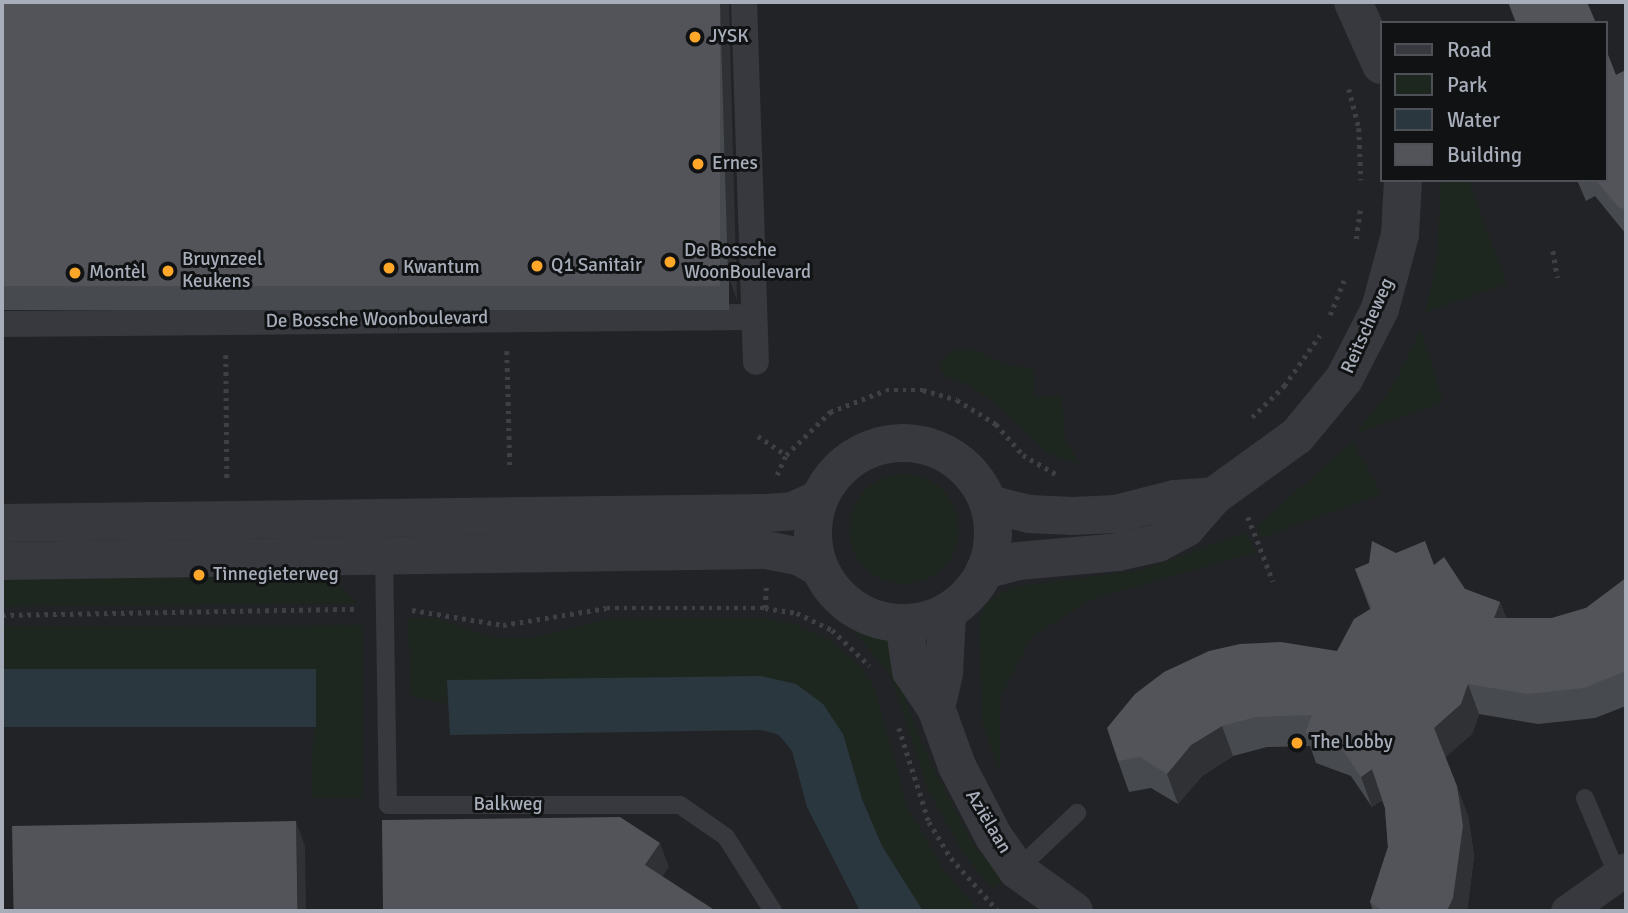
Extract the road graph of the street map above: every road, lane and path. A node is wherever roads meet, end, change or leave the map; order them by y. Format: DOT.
graph roads {
  1 [pos="744,2"];
  2 [pos="1353,2"];
  3 [pos="1380,63"];
  4 [pos="1348,84"];
  5 [pos="1403,182"];
  6 [pos="1362,190"];
  7 [pos="1360,204"];
  8 [pos="1356,244"];
  9 [pos="1553,251"];
  10 [pos="1346,276"];
  11 [pos="1558,278"];
  12 [pos="752,317"];
  13 [pos="507,319"];
  14 [pos="1328,321"];
  15 [pos="226,322"];
  16 [pos="2,324"];
  17 [pos="1322,332"];
  18 [pos="757,362"];
  19 [pos="1243,424"];
  20 [pos="758,436"];
  21 [pos="786,455"];
  22 [pos="510,466"];
  23 [pos="1067,477"];
  24 [pos="1225,490"];
  25 [pos="820,499"];
  26 [pos="989,504"];
  27 [pos="766,513"];
  28 [pos="228,518"];
  29 [pos="384,518"];
  30 [pos="2,523"];
  31 [pos="766,550"];
  32 [pos="384,557"];
  33 [pos="2,561"];
  34 [pos="820,568"];
  35 [pos="985,570"];
  36 [pos="1273,581"];
  37 [pos="765,608"];
  38 [pos="386,609"];
  39 [pos="2,615"];
  40 [pos="947,615"];
  41 [pos="904,623"];
  42 [pos="832,630"];
  43 [pos="936,708"];
  44 [pos="1585,798"];
  45 [pos="1077,814"];
  46 [pos="1017,870"];
  47 [pos="1621,872"];
  48 [pos="773,911"];
  49 [pos="1074,911"];
  50 [pos="1567,911"];
  1 -- 12 [label="street"];
  2 -- 3 [label="street"];
  4 -- 6 [label="path"];
  5 -- 24 [label="street, Reitscheweg"];
  7 -- 8 [label="path"];
  9 -- 11 [label="path"];
  10 -- 14 [label="path"];
  12 -- 13 [label="street, De Bossche Woonboulevard"];
  12 -- 18 [label="street"];
  13 -- 15 [label="street, De Bossche Woonboulevard"];
  13 -- 22 [label="path"];
  15 -- 16 [label="street, De Bossche Woonboulevard"];
  15 -- 28 [label="path"];
  17 -- 19 [label="path"];
  20 -- 21 [label="path"];
  21 -- 23 [label="path"];
  21 -- 27 [label="path"];
  24 -- 26 [label="street"];
  24 -- 35 [label="street, Reitscheweg"];
  24 -- 36 [label="path"];
  25 -- 26 [label="street"];
  25 -- 27 [label="street"];
  25 -- 34 [label="street"];
  26 -- 35 [label="street"];
  27 -- 29 [label="street"];
  28 -- 29 [label="street"];
  28 -- 30 [label="street"];
  29 -- 32 [label="lane, Balkweg"];
  31 -- 32 [label="street"];
  31 -- 34 [label="street"];
  31 -- 37 [label="path"];
  32 -- 33 [label="street"];
  32 -- 38 [label="lane, Balkweg"];
  34 -- 41 [label="street"];
  35 -- 40 [label="street"];
  37 -- 38 [label="path"];
  37 -- 42 [label="path"];
  38 -- 39 [label="path"];
  38 -- 48 [label="lane, Balkweg"];
  40 -- 41 [label="street"];
  40 -- 43 [label="street"];
  41 -- 43 [label="street, Aziëlaan"];
  43 -- 46 [label="street, Aziëlaan"];
  44 -- 47 [label="lane"];
  45 -- 46 [label="lane"];
  46 -- 49 [label="street, Aziëlaan"];
  47 -- 50 [label="street"];
}
